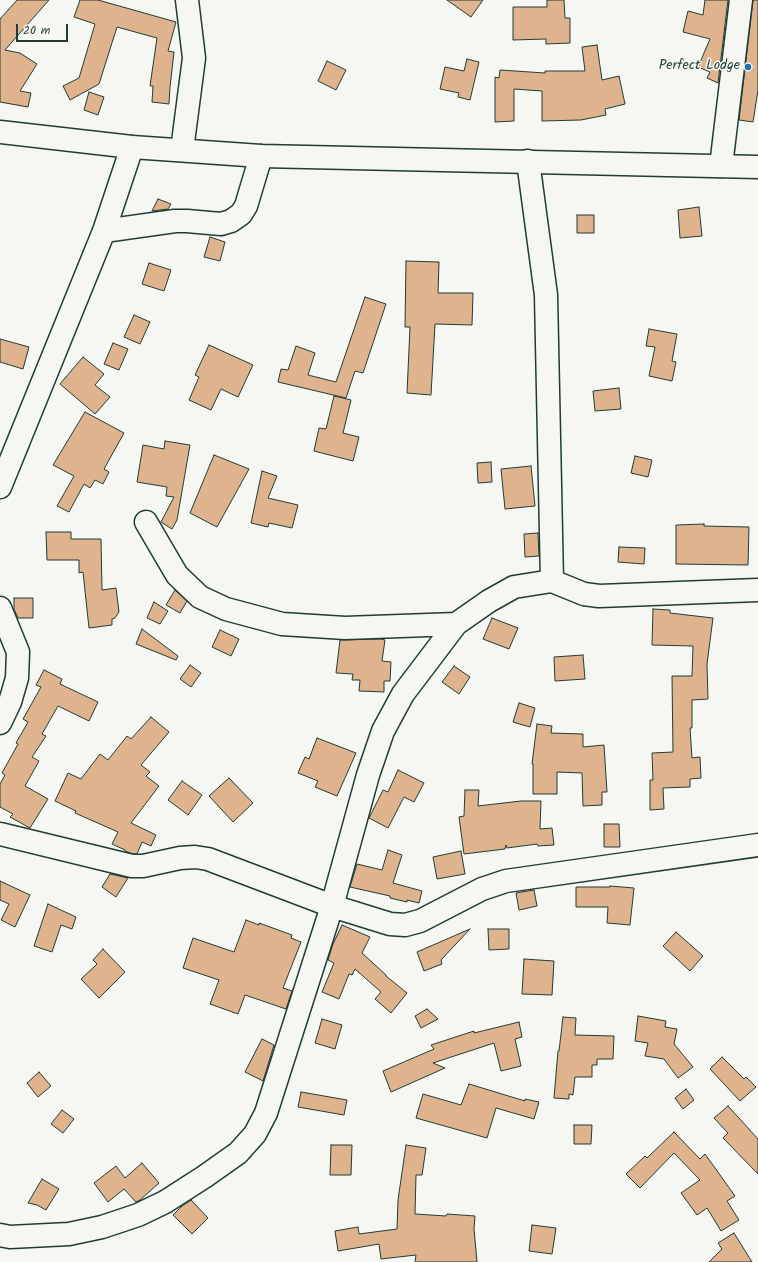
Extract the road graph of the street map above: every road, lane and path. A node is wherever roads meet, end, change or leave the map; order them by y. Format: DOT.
graph roads {
  1 [pos="188,0"];
  2 [pos="742,0"];
  3 [pos="0,132"];
  4 [pos="132,146"];
  5 [pos="182,150"];
  6 [pos="261,156"];
  7 [pos="528,161"];
  8 [pos="721,166"];
  9 [pos="758,167"];
  10 [pos="104,231"];
  11 [pos="0,487"];
  12 [pos="146,522"];
  13 [pos="552,581"];
  14 [pos="758,590"];
  15 [pos="0,608"];
  16 [pos="456,624"];
  17 [pos="0,723"];
  18 [pos="0,834"];
  19 [pos="758,845"];
  20 [pos="332,906"];
  21 [pos="0,1234"];
  1 -- 5 [label="main road"];
  2 -- 8 [label="main road"];
  3 -- 4 [label="main road"];
  4 -- 5 [label="main road"];
  4 -- 10 [label="main road"];
  5 -- 6 [label="main road"];
  6 -- 7 [label="main road"];
  6 -- 10 [label="main road"];
  7 -- 8 [label="main road"];
  7 -- 13 [label="main road"];
  8 -- 9 [label="main road"];
  10 -- 11 [label="main road"];
  12 -- 16 [label="main road"];
  13 -- 14 [label="main road"];
  13 -- 16 [label="main road"];
  15 -- 17 [label="main road"];
  16 -- 20 [label="main road"];
  18 -- 20 [label="main road"];
  19 -- 20 [label="main road"];
  20 -- 21 [label="main road"];
}
